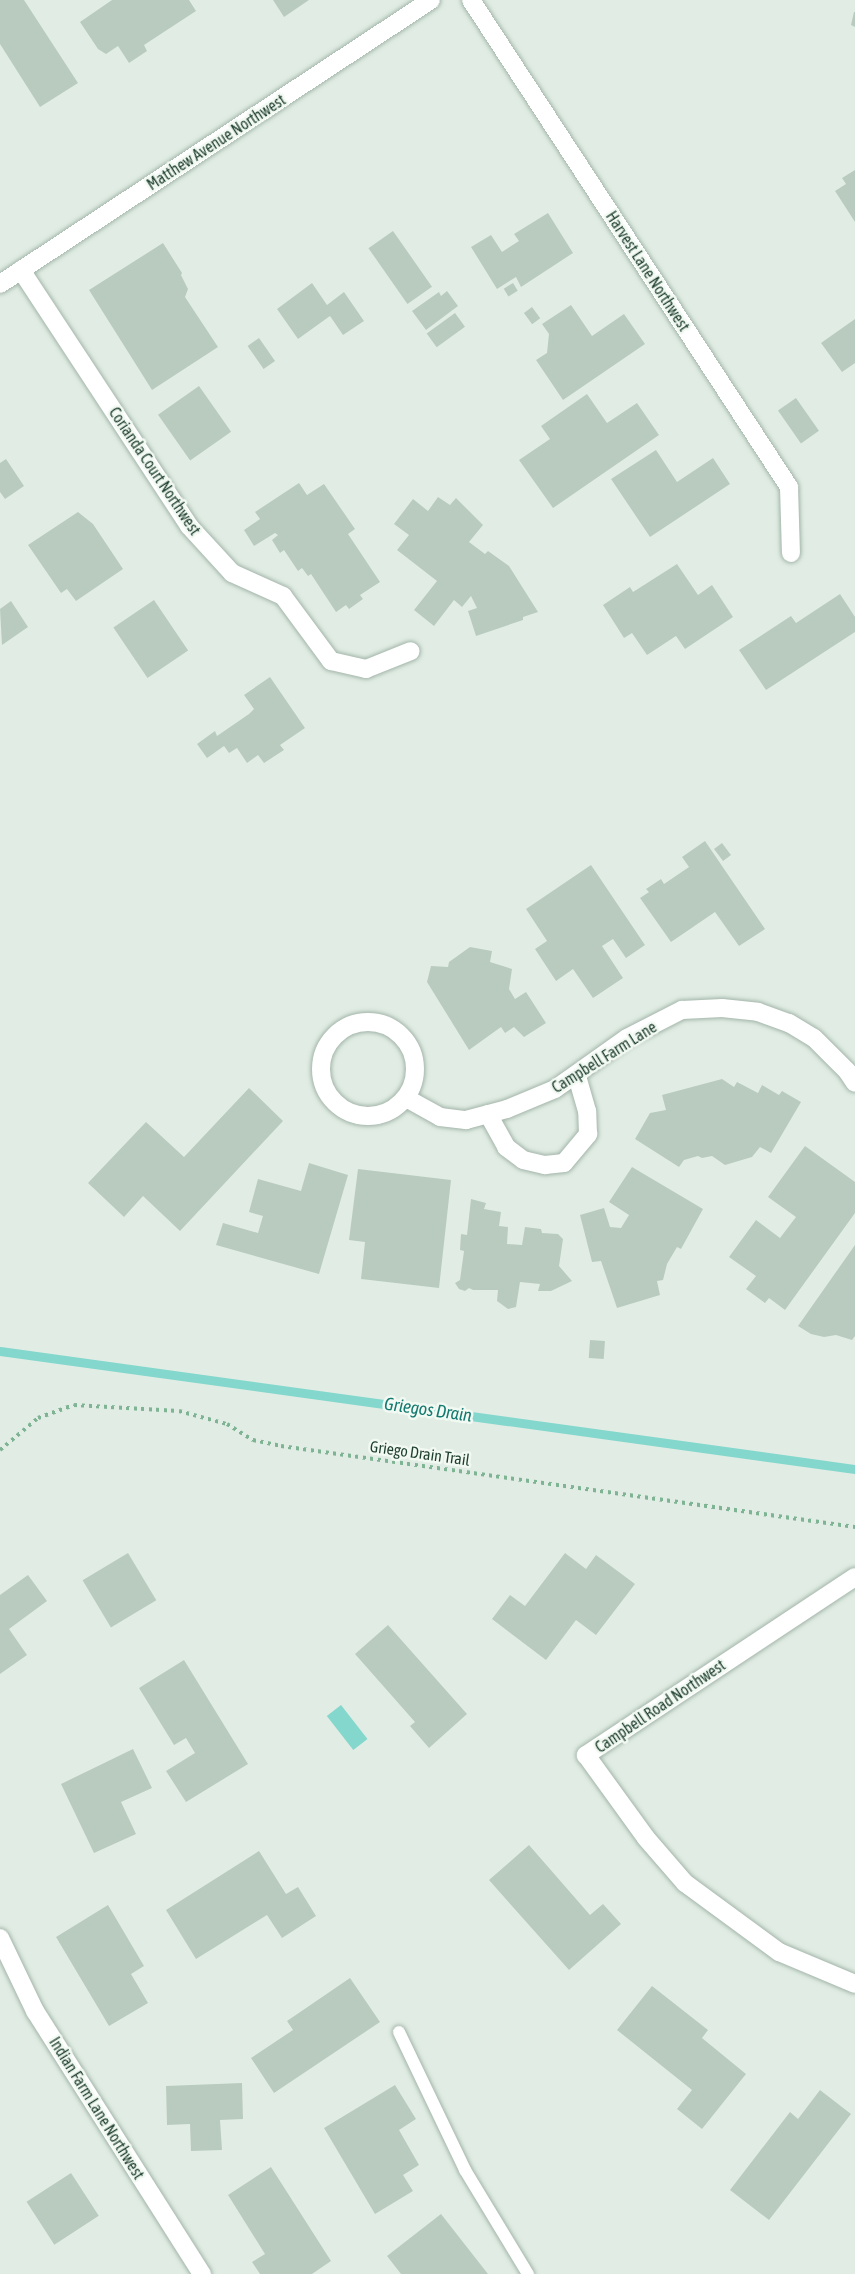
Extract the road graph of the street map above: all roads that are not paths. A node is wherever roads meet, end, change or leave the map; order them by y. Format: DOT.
graph roads {
  1 [pos="431,0"];
  2 [pos="471,0"];
  3 [pos="21,270"];
  4 [pos="0,284"];
  5 [pos="791,553"];
  6 [pos="411,651"];
  7 [pos="577,1076"];
  8 [pos="855,1083"];
  9 [pos="406,1098"];
  10 [pos="488,1114"];
  11 [pos="855,1577"];
  12 [pos="0,1938"];
  13 [pos="855,1984"];
  14 [pos="399,2032"];
  15 [pos="202,2274"];
  16 [pos="528,2274"];
  1 -- 3 [label="street, Matthew Avenue Northwest"];
  2 -- 5 [label="street, Harvest Lane Northwest"];
  3 -- 4 [label="street, Matthew Avenue Northwest"];
  3 -- 6 [label="street, Corianda Court Northwest"];
  7 -- 8 [label="street, Campbell Farm Lane"];
  7 -- 10 [label="street, Campbell Farm Lane"];
  7 -- 10 [label="street"];
  9 -- 9 [label="street"];
  9 -- 10 [label="street, Campbell Farm Lane"];
  11 -- 13 [label="street, Campbell Road Northwest"];
  12 -- 15 [label="street, Indian Farm Lane Northwest"];
  14 -- 16 [label="lane"];
}
